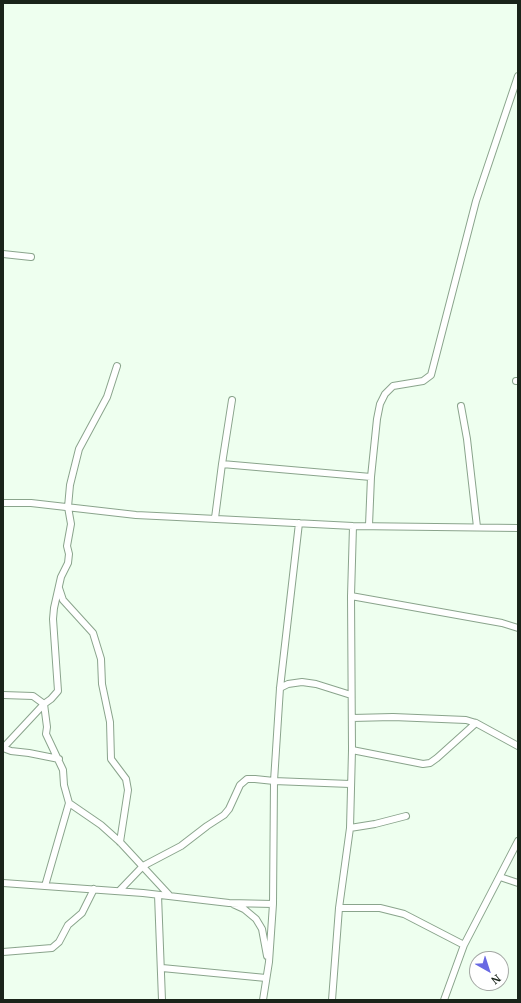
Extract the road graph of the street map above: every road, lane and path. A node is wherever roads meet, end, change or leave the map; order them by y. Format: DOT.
graph roads {
  1 [pos="518,76"];
  2 [pos="3,254"];
  3 [pos="30,257"];
  4 [pos="118,366"];
  5 [pos="232,400"];
  6 [pos="461,406"];
  7 [pos="222,464"];
  8 [pos="371,477"];
  9 [pos="3,502"];
  10 [pos="68,507"];
  11 [pos="215,518"];
  12 [pos="299,523"];
  13 [pos="353,526"];
  14 [pos="369,526"];
  15 [pos="477,527"];
  16 [pos="518,528"];
  17 [pos="59,587"];
  18 [pos="351,596"];
  19 [pos="518,628"];
  20 [pos="280,688"];
  21 [pos="3,695"];
  22 [pos="352,695"];
  23 [pos="44,704"];
  24 [pos="352,718"];
  25 [pos="476,723"];
  26 [pos="518,746"];
  27 [pos="3,748"];
  28 [pos="352,750"];
  29 [pos="59,759"];
  30 [pos="274,781"];
  31 [pos="350,784"];
  32 [pos="68,803"];
  33 [pos="406,816"];
  34 [pos="350,828"];
  35 [pos="518,841"];
  36 [pos="120,842"];
  37 [pos="143,866"];
  38 [pos="500,876"];
  39 [pos="3,883"];
  40 [pos="518,883"];
  41 [pos="45,886"];
  42 [pos="94,889"];
  43 [pos="119,891"];
  44 [pos="158,895"];
  45 [pos="170,896"];
  46 [pos="229,903"];
  47 [pos="273,904"];
  48 [pos="339,908"];
  49 [pos="464,945"];
  50 [pos="3,952"];
  51 [pos="268,962"];
  52 [pos="162,968"];
  53 [pos="266,978"];
  54 [pos="162,1000"];
  55 [pos="263,1000"];
  56 [pos="332,1000"];
  57 [pos="444,1000"];
  1 -- 8 [label="street"];
  2 -- 3 [label="street"];
  4 -- 10 [label="street"];
  5 -- 7 [label="street"];
  6 -- 15 [label="street"];
  7 -- 8 [label="street"];
  7 -- 11 [label="street"];
  8 -- 14 [label="street"];
  9 -- 10 [label="street"];
  10 -- 11 [label="street"];
  10 -- 17 [label="street"];
  11 -- 12 [label="street"];
  12 -- 13 [label="street"];
  12 -- 20 [label="street"];
  13 -- 14 [label="street"];
  13 -- 18 [label="street"];
  14 -- 15 [label="street"];
  15 -- 16 [label="street"];
  17 -- 23 [label="street"];
  17 -- 36 [label="street"];
  18 -- 19 [label="street"];
  18 -- 22 [label="street"];
  20 -- 22 [label="street"];
  20 -- 30 [label="street"];
  21 -- 23 [label="street"];
  22 -- 24 [label="street"];
  23 -- 27 [label="street"];
  23 -- 29 [label="street"];
  24 -- 25 [label="street"];
  24 -- 28 [label="street"];
  25 -- 26 [label="street"];
  25 -- 28 [label="street"];
  27 -- 29 [label="street"];
  28 -- 31 [label="street"];
  29 -- 32 [label="street"];
  30 -- 31 [label="street"];
  30 -- 37 [label="street"];
  30 -- 47 [label="street"];
  31 -- 34 [label="street"];
  32 -- 36 [label="street"];
  32 -- 41 [label="street"];
  33 -- 34 [label="street"];
  34 -- 48 [label="street"];
  35 -- 38 [label="street"];
  36 -- 37 [label="street"];
  37 -- 43 [label="street"];
  37 -- 45 [label="street"];
  38 -- 40 [label="street"];
  38 -- 49 [label="street"];
  39 -- 41 [label="street"];
  41 -- 42 [label="street"];
  42 -- 43 [label="street"];
  42 -- 50 [label="street"];
  43 -- 44 [label="street"];
  44 -- 45 [label="street"];
  44 -- 52 [label="street"];
  45 -- 46 [label="street"];
  46 -- 47 [label="street"];
  46 -- 51 [label="street"];
  47 -- 51 [label="street"];
  48 -- 49 [label="street"];
  48 -- 56 [label="street"];
  49 -- 57 [label="street"];
  51 -- 53 [label="street"];
  52 -- 53 [label="street"];
  52 -- 54 [label="street"];
  53 -- 55 [label="street"];
}
